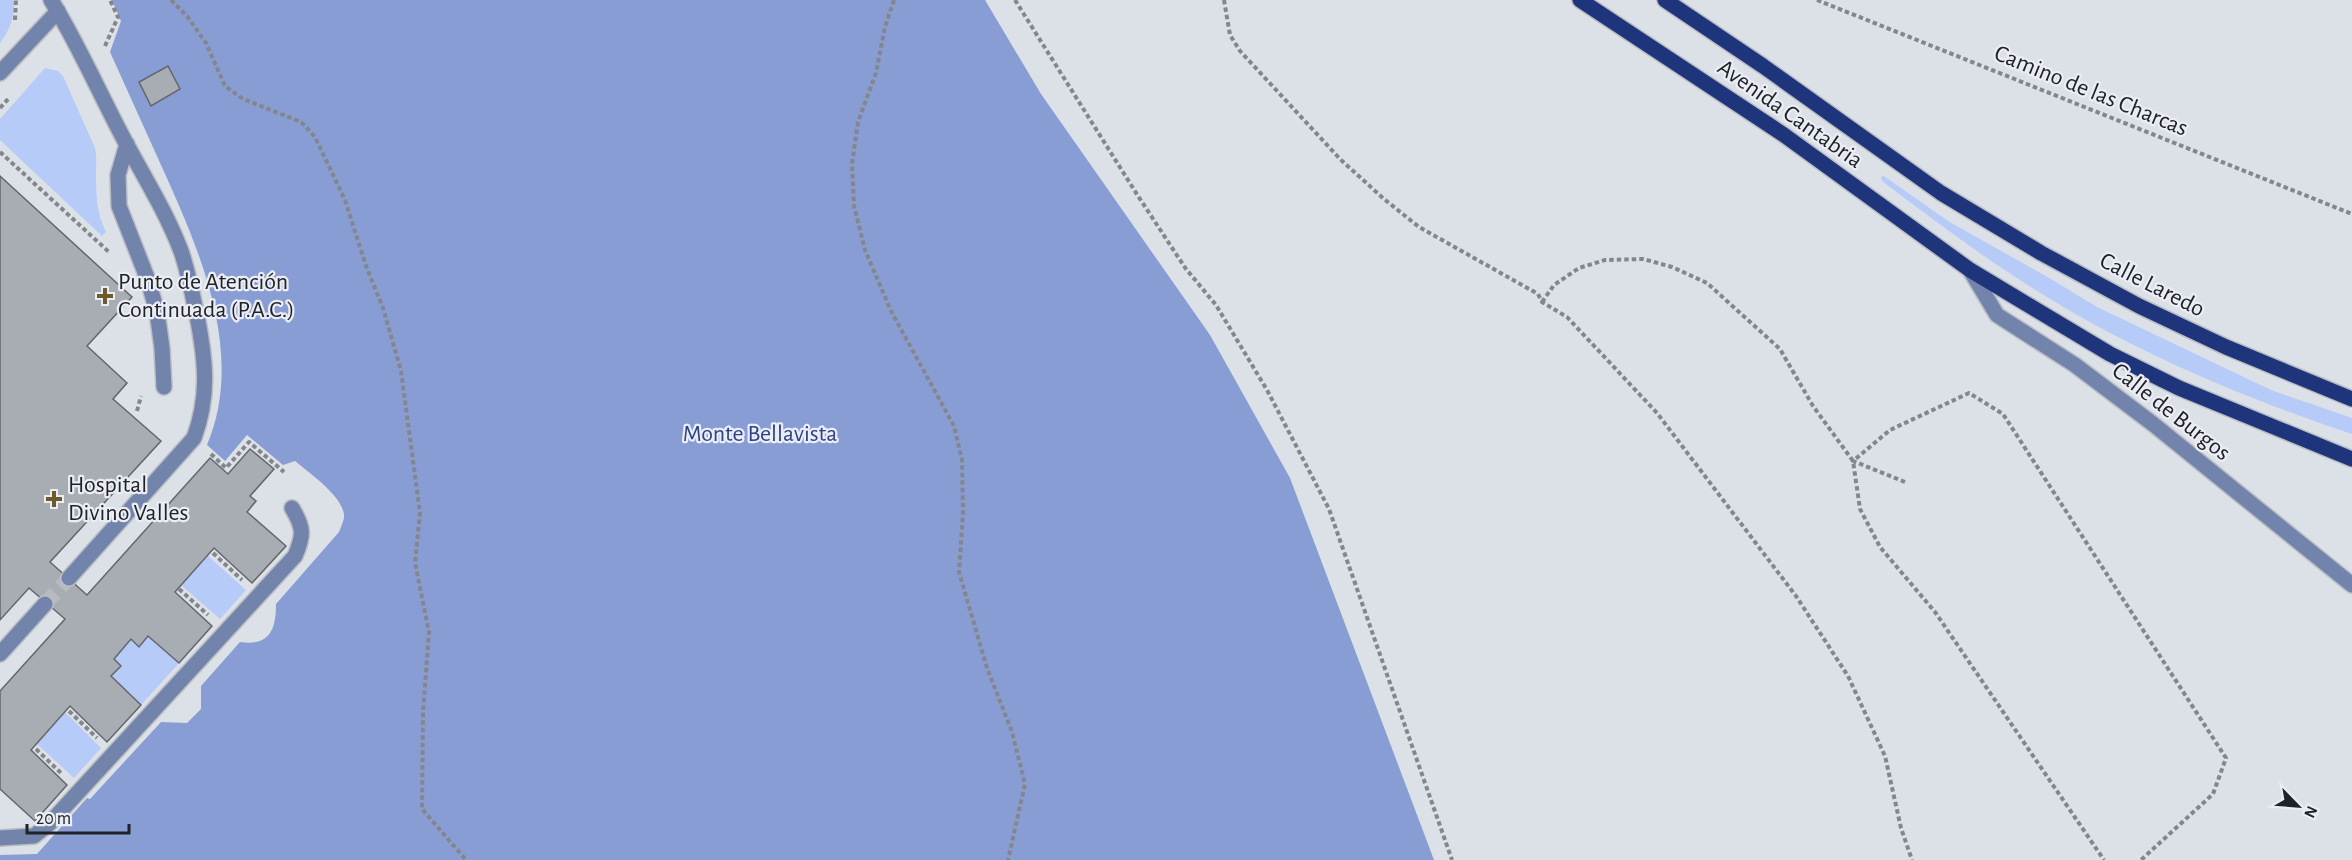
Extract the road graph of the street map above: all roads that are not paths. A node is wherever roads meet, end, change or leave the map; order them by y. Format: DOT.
graph roads {
  1 [pos="1580,0"];
  2 [pos="1665,0"];
  3 [pos="54,5"];
  4 [pos="0,73"];
  5 [pos="127,144"];
  6 [pos="1941,193"];
  7 [pos="1970,270"];
  8 [pos="164,387"];
  9 [pos="2352,399"];
  10 [pos="2352,459"];
  11 [pos="292,508"];
  12 [pos="69,578"];
  13 [pos="2352,585"];
  14 [pos="45,604"];
  15 [pos="0,654"];
  16 [pos="0,838"];
  1 -- 7 [label="main road, Avenida Cantabria"];
  2 -- 6 [label="main road, Avenida Cantabria"];
  3 -- 4 [label="street"];
  3 -- 5 [label="street"];
  5 -- 8 [label="street"];
  5 -- 12 [label="street"];
  6 -- 9 [label="main road, Calle Laredo"];
  7 -- 10 [label="main road"];
  7 -- 13 [label="street, Calle de Burgos"];
  11 -- 16 [label="street"];
  14 -- 15 [label="street"];
}
